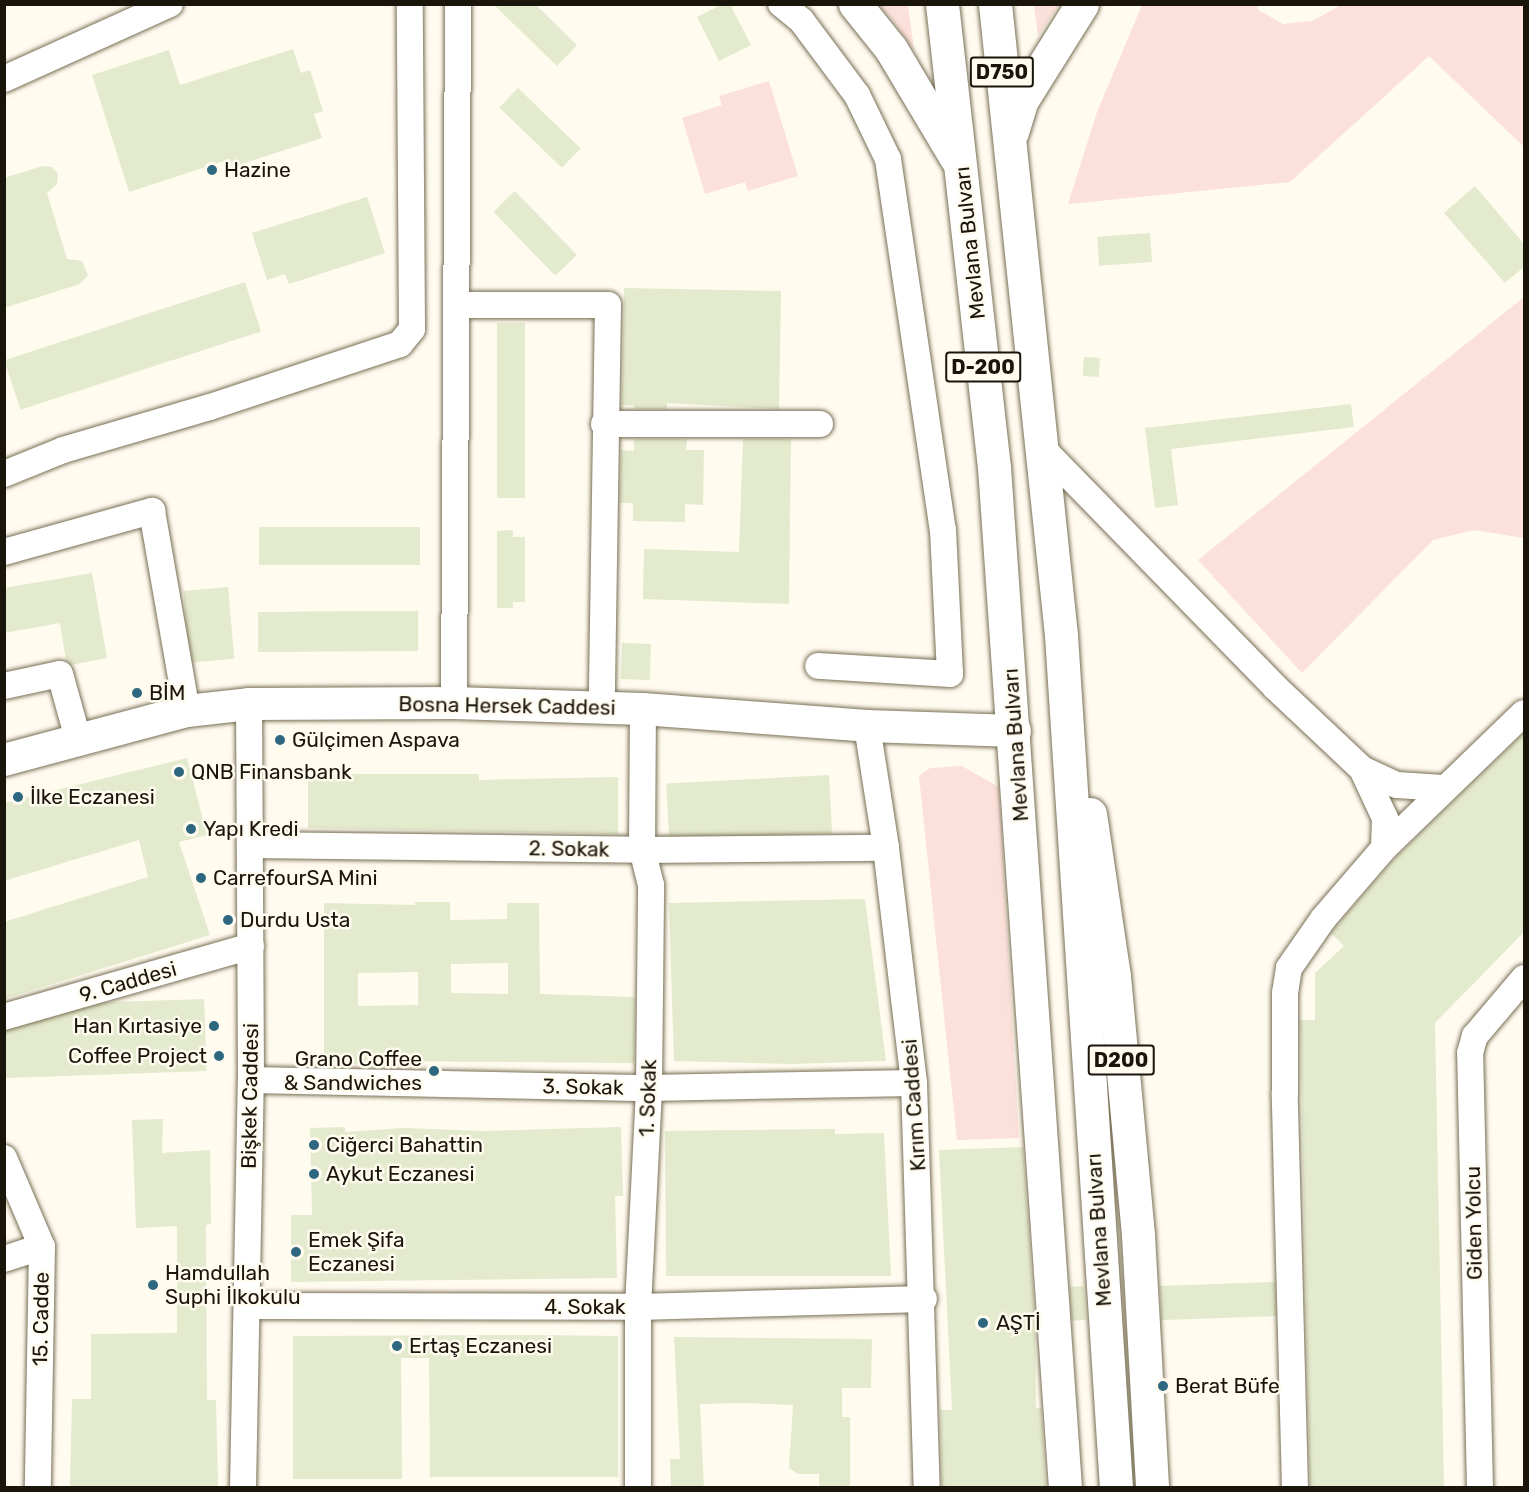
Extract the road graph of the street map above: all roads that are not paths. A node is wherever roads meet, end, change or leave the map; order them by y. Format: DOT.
graph roads {
  1 [pos="170,4"];
  2 [pos="410,4"];
  3 [pos="458,4"];
  4 [pos="781,4"];
  5 [pos="855,4"];
  6 [pos="942,4"];
  7 [pos="995,4"];
  8 [pos="1082,4"];
  9 [pos="4,79"];
  10 [pos="1010,140"];
  11 [pos="961,167"];
  12 [pos="459,305"];
  13 [pos="604,424"];
  14 [pos="820,424"];
  15 [pos="1042,448"];
  16 [pos="4,474"];
  17 [pos="4,552"];
  18 [pos="1061,635"];
  19 [pos="818,666"];
  20 [pos="4,686"];
  21 [pos="454,703"];
  22 [pos="249,704"];
  23 [pos="602,709"];
  24 [pos="643,709"];
  25 [pos="187,711"];
  26 [pos="1524,713"];
  27 [pos="867,726"];
  28 [pos="1015,731"];
  29 [pos="78,739"];
  30 [pos="4,759"];
  31 [pos="1362,769"];
  32 [pos="1443,788"];
  33 [pos="251,845"];
  34 [pos="886,848"];
  35 [pos="1384,848"];
  36 [pos="642,850"];
  37 [pos="251,946"];
  38 [pos="1524,978"];
  39 [pos="4,1017"];
  40 [pos="251,1080"];
  41 [pos="914,1083"];
  42 [pos="649,1088"];
  43 [pos="4,1158"];
  44 [pos="42,1247"];
  45 [pos="4,1258"];
  46 [pos="924,1299"];
  47 [pos="247,1306"];
  48 [pos="638,1307"];
  49 [pos="1153,1479"];
  50 [pos="38,1488"];
  51 [pos="243,1488"];
  52 [pos="638,1488"];
  53 [pos="927,1488"];
  54 [pos="1065,1488"];
  55 [pos="1116,1488"];
  56 [pos="1294,1488"];
  57 [pos="1480,1488"];
  1 -- 9 [label="street"];
  2 -- 16 [label="street"];
  3 -- 12 [label="street"];
  4 -- 19 [label="street"];
  5 -- 11 [label="highway"];
  6 -- 11 [label="highway, Mevlana Bulvarı / D-200"];
  7 -- 10 [label="highway, Mevlana Bulvarı / D750"];
  8 -- 10 [label="highway, D-200"];
  10 -- 15 [label="highway, Mevlana Bulvarı / D-200"];
  11 -- 28 [label="highway, Mevlana Bulvarı / D-200"];
  12 -- 13 [label="street"];
  12 -- 21 [label="street"];
  13 -- 14 [label="street"];
  13 -- 23 [label="street"];
  15 -- 18 [label="highway, Mevlana Bulvarı / D-200"];
  15 -- 31 [label="street"];
  17 -- 25 [label="street"];
  18 -- 49 [label="highway, D200"];
  18 -- 55 [label="highway, Mevlana Bulvarı"];
  20 -- 29 [label="street"];
  21 -- 22 [label="main road, Bosna Hersek Caddesi"];
  21 -- 23 [label="main road, Bosna Hersek Caddesi"];
  22 -- 25 [label="main road, Bosna Hersek Caddesi"];
  22 -- 33 [label="street, Bişkek Caddesi"];
  23 -- 24 [label="main road, Bosna Hersek Caddesi"];
  24 -- 27 [label="main road, Bosna Hersek Caddesi"];
  24 -- 36 [label="street, 1. Sokak"];
  25 -- 29 [label="main road, Bosna Hersek Caddesi"];
  26 -- 32 [label="street"];
  27 -- 28 [label="main road, Bosna Hersek Caddesi"];
  27 -- 34 [label="street, Kırım Caddesi"];
  28 -- 54 [label="highway, Mevlana Bulvarı"];
  29 -- 30 [label="main road, Bosna Hersek Caddesi"];
  31 -- 32 [label="street"];
  31 -- 35 [label="street"];
  32 -- 35 [label="street"];
  33 -- 36 [label="street, 2. Sokak"];
  33 -- 37 [label="street, Bişkek Caddesi"];
  34 -- 36 [label="street, 2. Sokak"];
  34 -- 41 [label="street, Kırım Caddesi"];
  35 -- 56 [label="street"];
  36 -- 42 [label="street, 1. Sokak"];
  37 -- 39 [label="street, 9. Caddesi"];
  37 -- 40 [label="street, Bişkek Caddesi"];
  38 -- 57 [label="street, Giden Yolcu"];
  40 -- 42 [label="street, 3. Sokak"];
  40 -- 47 [label="street, Bişkek Caddesi"];
  41 -- 42 [label="street, 3. Sokak"];
  41 -- 46 [label="street, Kırım Caddesi"];
  42 -- 48 [label="street, 1. Sokak"];
  43 -- 44 [label="street, 15. Cadde"];
  44 -- 45 [label="street"];
  44 -- 50 [label="street, 15. Cadde"];
  46 -- 48 [label="street, 4. Sokak"];
  46 -- 53 [label="street, Kırım Caddesi"];
  47 -- 48 [label="street, 4. Sokak"];
  47 -- 51 [label="street, Bişkek Caddesi"];
  48 -- 52 [label="street, 1. Sokak"];
}
